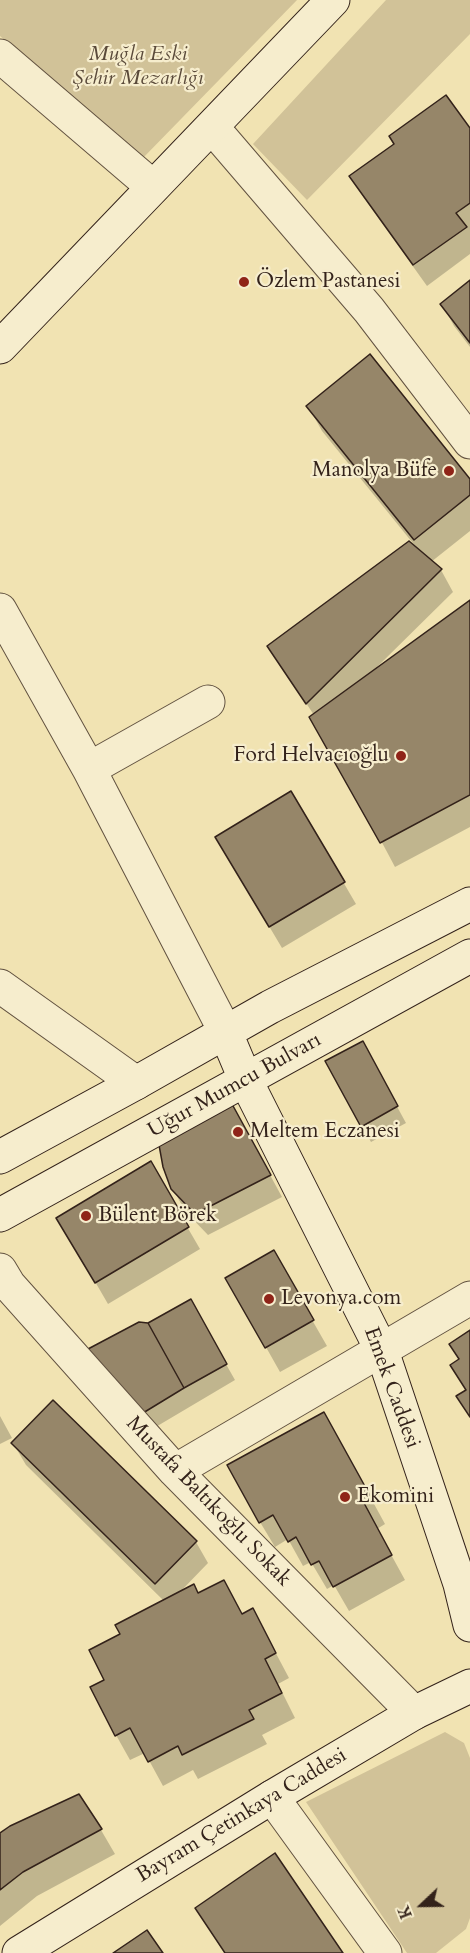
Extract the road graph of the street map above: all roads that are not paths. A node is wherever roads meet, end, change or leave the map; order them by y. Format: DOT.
graph roads {
  1 [pos="333,0"];
  2 [pos="0,56"];
  3 [pos="212,127"];
  4 [pos="153,187"];
  5 [pos="0,347"];
  6 [pos="470,442"];
  7 [pos="0,610"];
  8 [pos="208,702"];
  9 [pos="89,769"];
  10 [pos="470,904"];
  11 [pos="470,956"];
  12 [pos="0,986"];
  13 [pos="225,1031"];
  14 [pos="246,1081"];
  15 [pos="136,1083"];
  16 [pos="0,1157"];
  17 [pos="0,1215"];
  18 [pos="4,1277"];
  19 [pos="470,1298"];
  20 [pos="382,1351"];
  21 [pos="175,1471"];
  22 [pos="465,1582"];
  23 [pos="470,1625"];
  24 [pos="470,1686"];
  25 [pos="414,1713"];
  26 [pos="273,1797"];
  27 [pos="19,1953"];
  28 [pos="385,1953"];
  1 -- 3 [label="street"];
  2 -- 4 [label="street"];
  3 -- 4 [label="street"];
  3 -- 6 [label="street"];
  4 -- 5 [label="street"];
  7 -- 9 [label="street, Emek Caddesi"];
  8 -- 9 [label="street"];
  9 -- 13 [label="street, Emek Caddesi"];
  10 -- 13 [label="street"];
  11 -- 14 [label="street, Uğur Mumcu Bulvarı"];
  12 -- 15 [label="street"];
  13 -- 14 [label="street, Emek Caddesi"];
  13 -- 15 [label="street"];
  14 -- 17 [label="street, Uğur Mumcu Bulvarı"];
  14 -- 20 [label="street, Emek Caddesi"];
  15 -- 16 [label="street"];
  18 -- 21 [label="street, Mustafa Baltıkoğlu Sokak"];
  19 -- 20 [label="street"];
  20 -- 21 [label="street"];
  20 -- 22 [label="street, Emek Caddesi"];
  21 -- 25 [label="street, Mustafa Baltıkoğlu Sokak"];
  22 -- 23 [label="street, Emek Caddesi"];
  24 -- 25 [label="street, Bayram Çetinkaya Caddesi"];
  25 -- 26 [label="street, Bayram Çetinkaya Caddesi"];
  26 -- 27 [label="street, Bayram Çetinkaya Caddesi"];
  26 -- 28 [label="street"];
}
